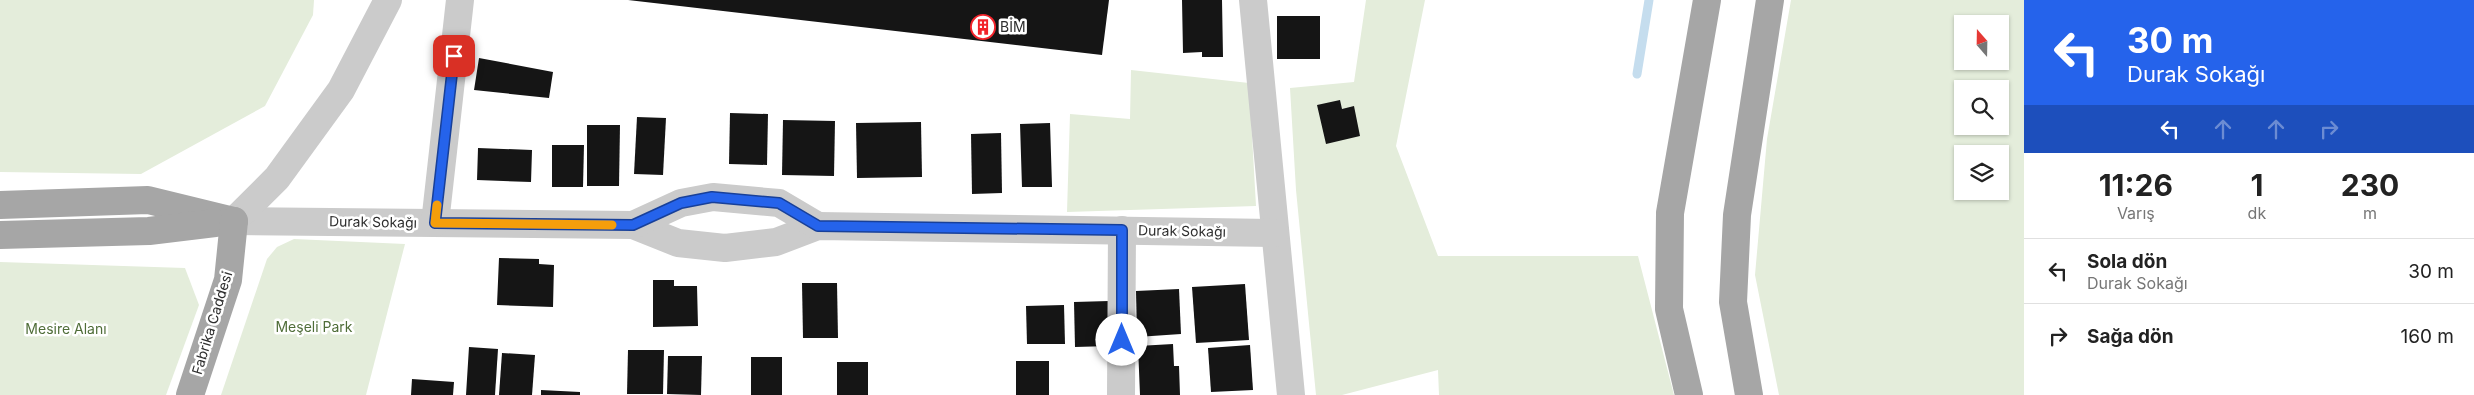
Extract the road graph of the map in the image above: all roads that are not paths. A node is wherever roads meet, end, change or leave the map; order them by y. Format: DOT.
graph roads {
  1 [pos="388,0"];
  2 [pos="460,0"];
  3 [pos="1253,0"];
  4 [pos="1707,0"];
  5 [pos="1770,0"];
  6 [pos="0,205"];
  7 [pos="234,221"];
  8 [pos="435,223"];
  9 [pos="633,225"];
  10 [pos="818,226"];
  11 [pos="1122,230"];
  12 [pos="1276,233"];
  13 [pos="0,235"];
  14 [pos="190,395"];
  15 [pos="1121,395"];
  16 [pos="1291,395"];
  17 [pos="1689,395"];
  18 [pos="1749,395"];
  1 -- 7 [label="street"];
  2 -- 8 [label="street"];
  3 -- 12 [label="street"];
  4 -- 17 [label="main road"];
  5 -- 18 [label="main road"];
  6 -- 7 [label="main road, Durak Sokağı"];
  7 -- 8 [label="street, Durak Sokağı"];
  7 -- 13 [label="main road, Durak Sokağı"];
  7 -- 14 [label="main road, Fabrika Caddesi"];
  8 -- 9 [label="street, Durak Sokağı"];
  9 -- 10 [label="street, Durak Sokağı"];
  9 -- 10 [label="street, Durak Sokağı"];
  10 -- 11 [label="street, Durak Sokağı"];
  11 -- 12 [label="street, Durak Sokağı"];
  11 -- 15 [label="street"];
  12 -- 16 [label="street"];
}
